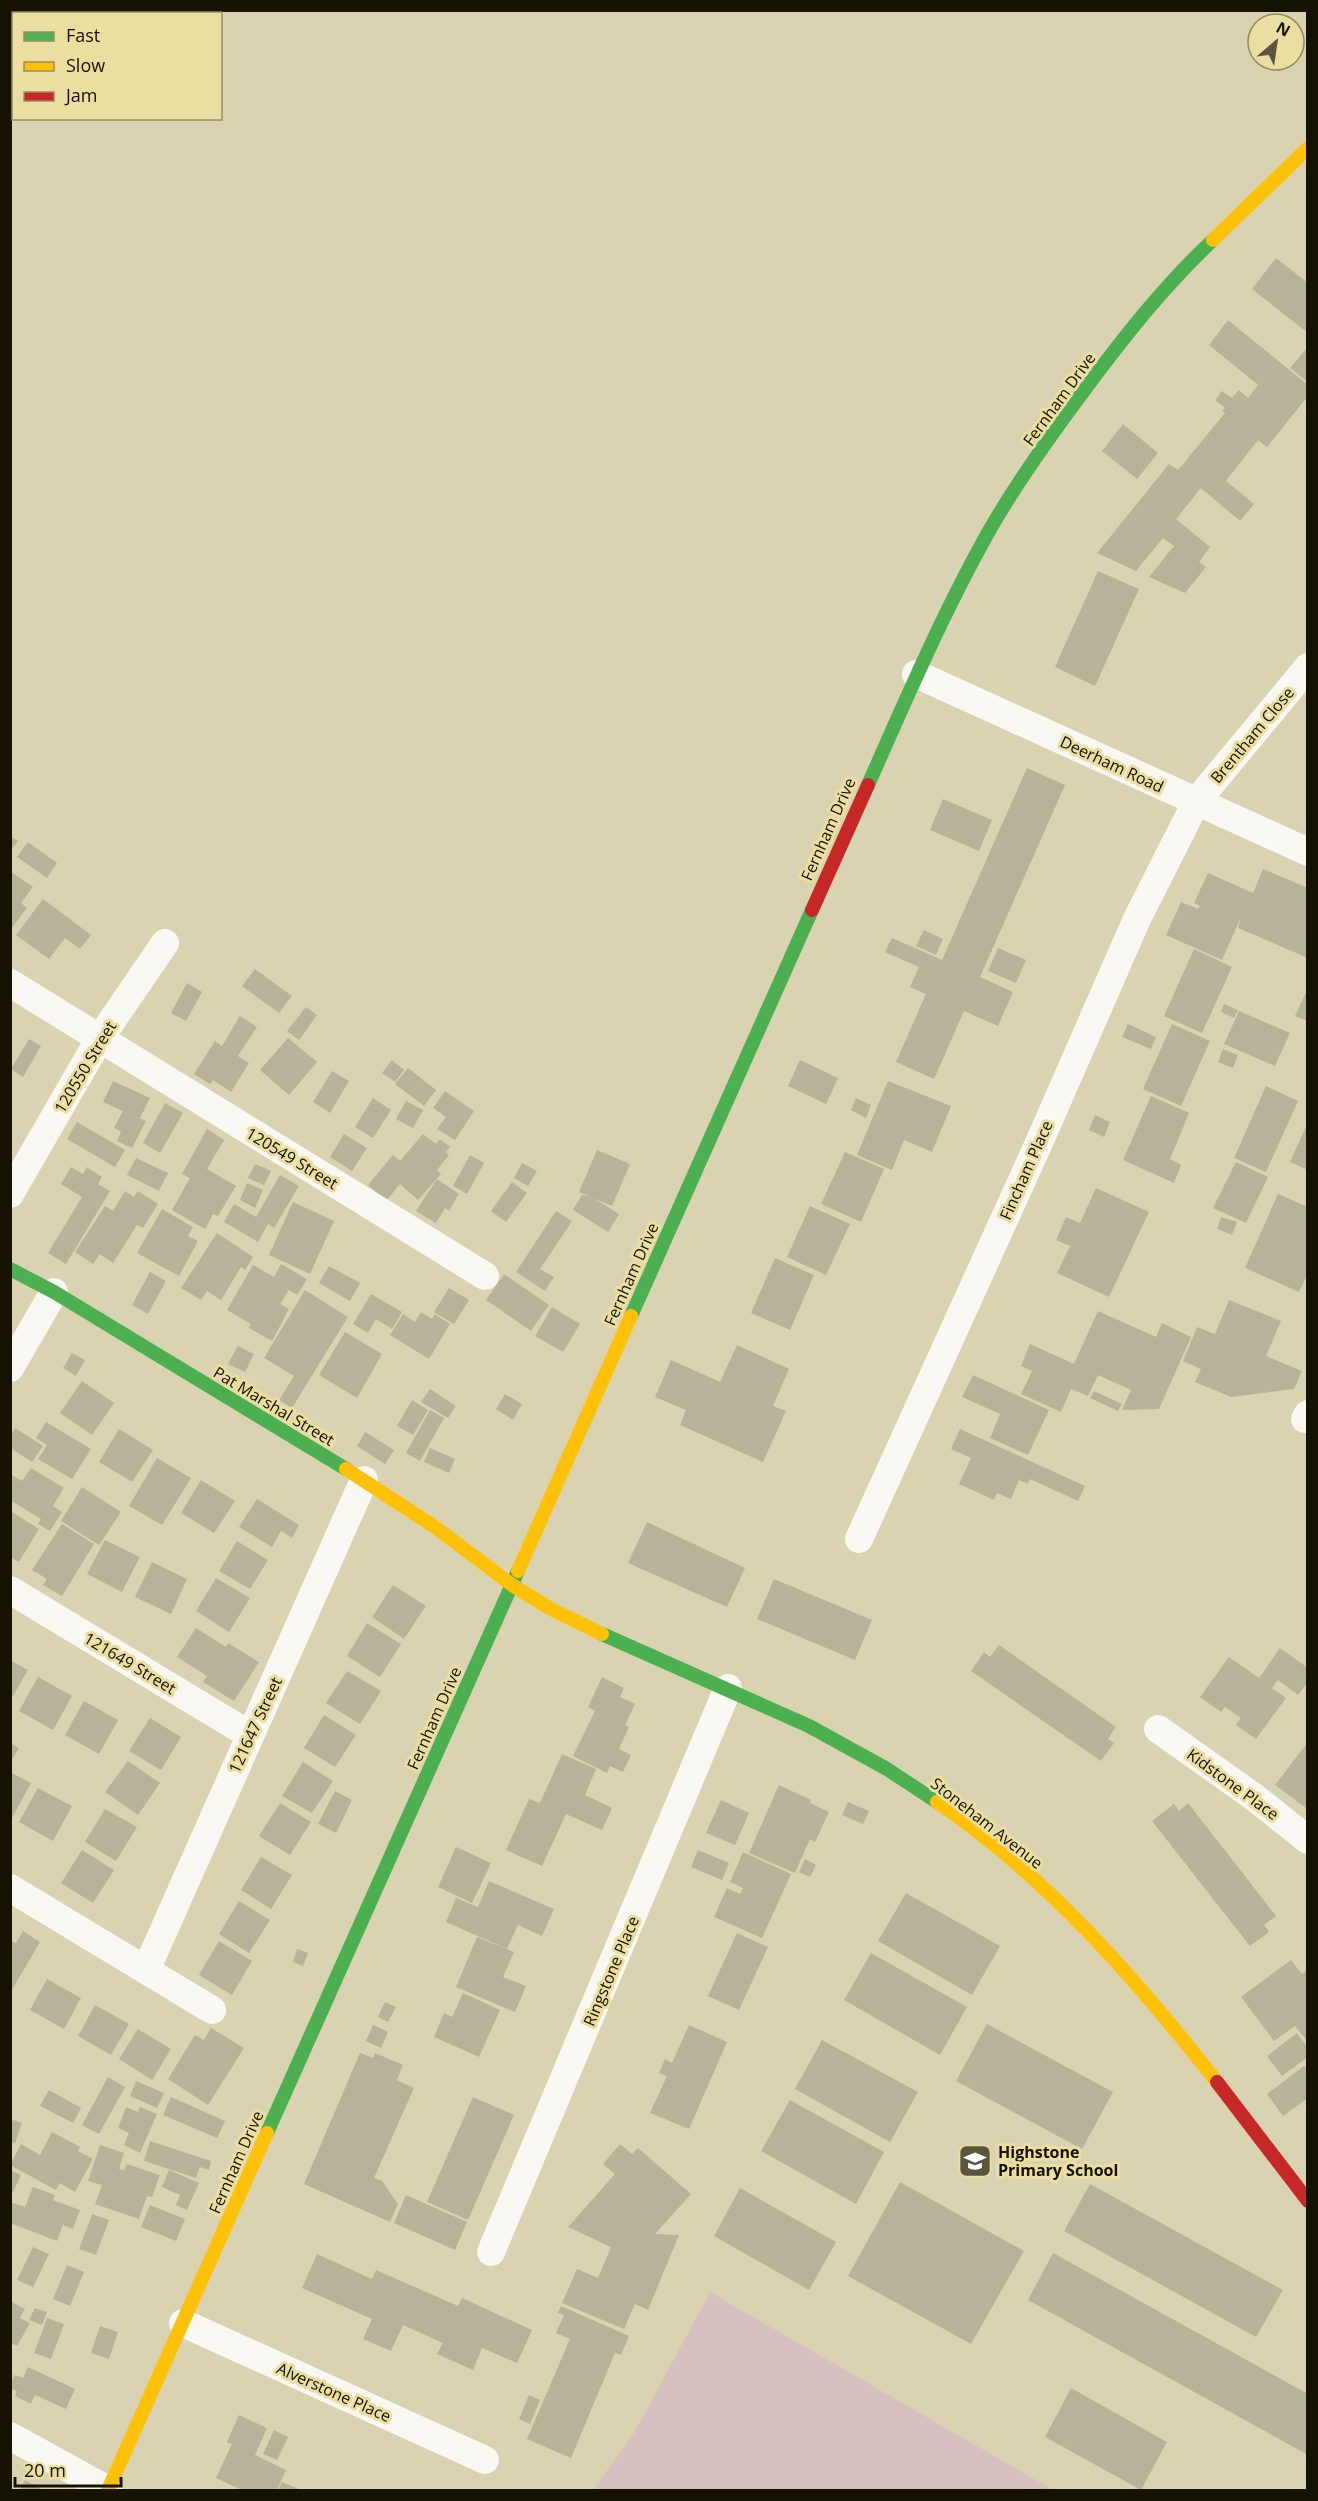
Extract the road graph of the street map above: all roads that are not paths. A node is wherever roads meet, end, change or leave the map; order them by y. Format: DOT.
graph roads {
  1 [pos="1308,148"];
  2 [pos="1308,667"];
  3 [pos="916,674"];
  4 [pos="1196,802"];
  5 [pos="1308,852"];
  6 [pos="165,943"];
  7 [pos="10,983"];
  8 [pos="100,1038"];
  9 [pos="10,1194"];
  10 [pos="10,1269"];
  11 [pos="485,1276"];
  12 [pos="54,1292"];
  13 [pos="10,1368"];
  14 [pos="364,1480"];
  15 [pos="860,1539"];
  16 [pos="512,1585"];
  17 [pos="10,1590"];
  18 [pos="728,1688"];
  19 [pos="1158,1729"];
  20 [pos="250,1735"];
  21 [pos="1308,1840"];
  22 [pos="10,1888"];
  23 [pos="146,1970"];
  24 [pos="212,2010"];
  25 [pos="1308,2201"];
  26 [pos="490,2252"];
  27 [pos="183,2323"];
  28 [pos="10,2436"];
  29 [pos="485,2460"];
  30 [pos="108,2490"];
  1 -- 3 [label="street, Fernham Drive"];
  2 -- 4 [label="street, Brentham Close"];
  3 -- 4 [label="street, Deerham Road"];
  3 -- 16 [label="street, Fernham Drive"];
  4 -- 5 [label="street, Deerham Road"];
  4 -- 15 [label="street, Fincham Place"];
  6 -- 8 [label="street, 120550 Street"];
  7 -- 8 [label="street, 120549 Street"];
  8 -- 9 [label="street, 120550 Street"];
  8 -- 11 [label="street, 120549 Street"];
  10 -- 12 [label="street, Pat Marshal Street"];
  12 -- 13 [label="street"];
  12 -- 14 [label="street, Pat Marshal Street"];
  14 -- 16 [label="street, Pat Marshal Street"];
  14 -- 20 [label="street, 121647 Street"];
  16 -- 18 [label="street, Stoneham Avenue"];
  16 -- 27 [label="street, Fernham Drive"];
  17 -- 20 [label="street, 121649 Street"];
  18 -- 25 [label="street, Stoneham Avenue"];
  18 -- 26 [label="street, Ringstone Place"];
  19 -- 21 [label="street, Kidstone Place"];
  20 -- 23 [label="street, 121647 Street"];
  22 -- 23 [label="street"];
  23 -- 24 [label="street"];
  27 -- 29 [label="street, Alverstone Place"];
  27 -- 30 [label="street, Fernham Drive"];
  28 -- 30 [label="street"];
}
